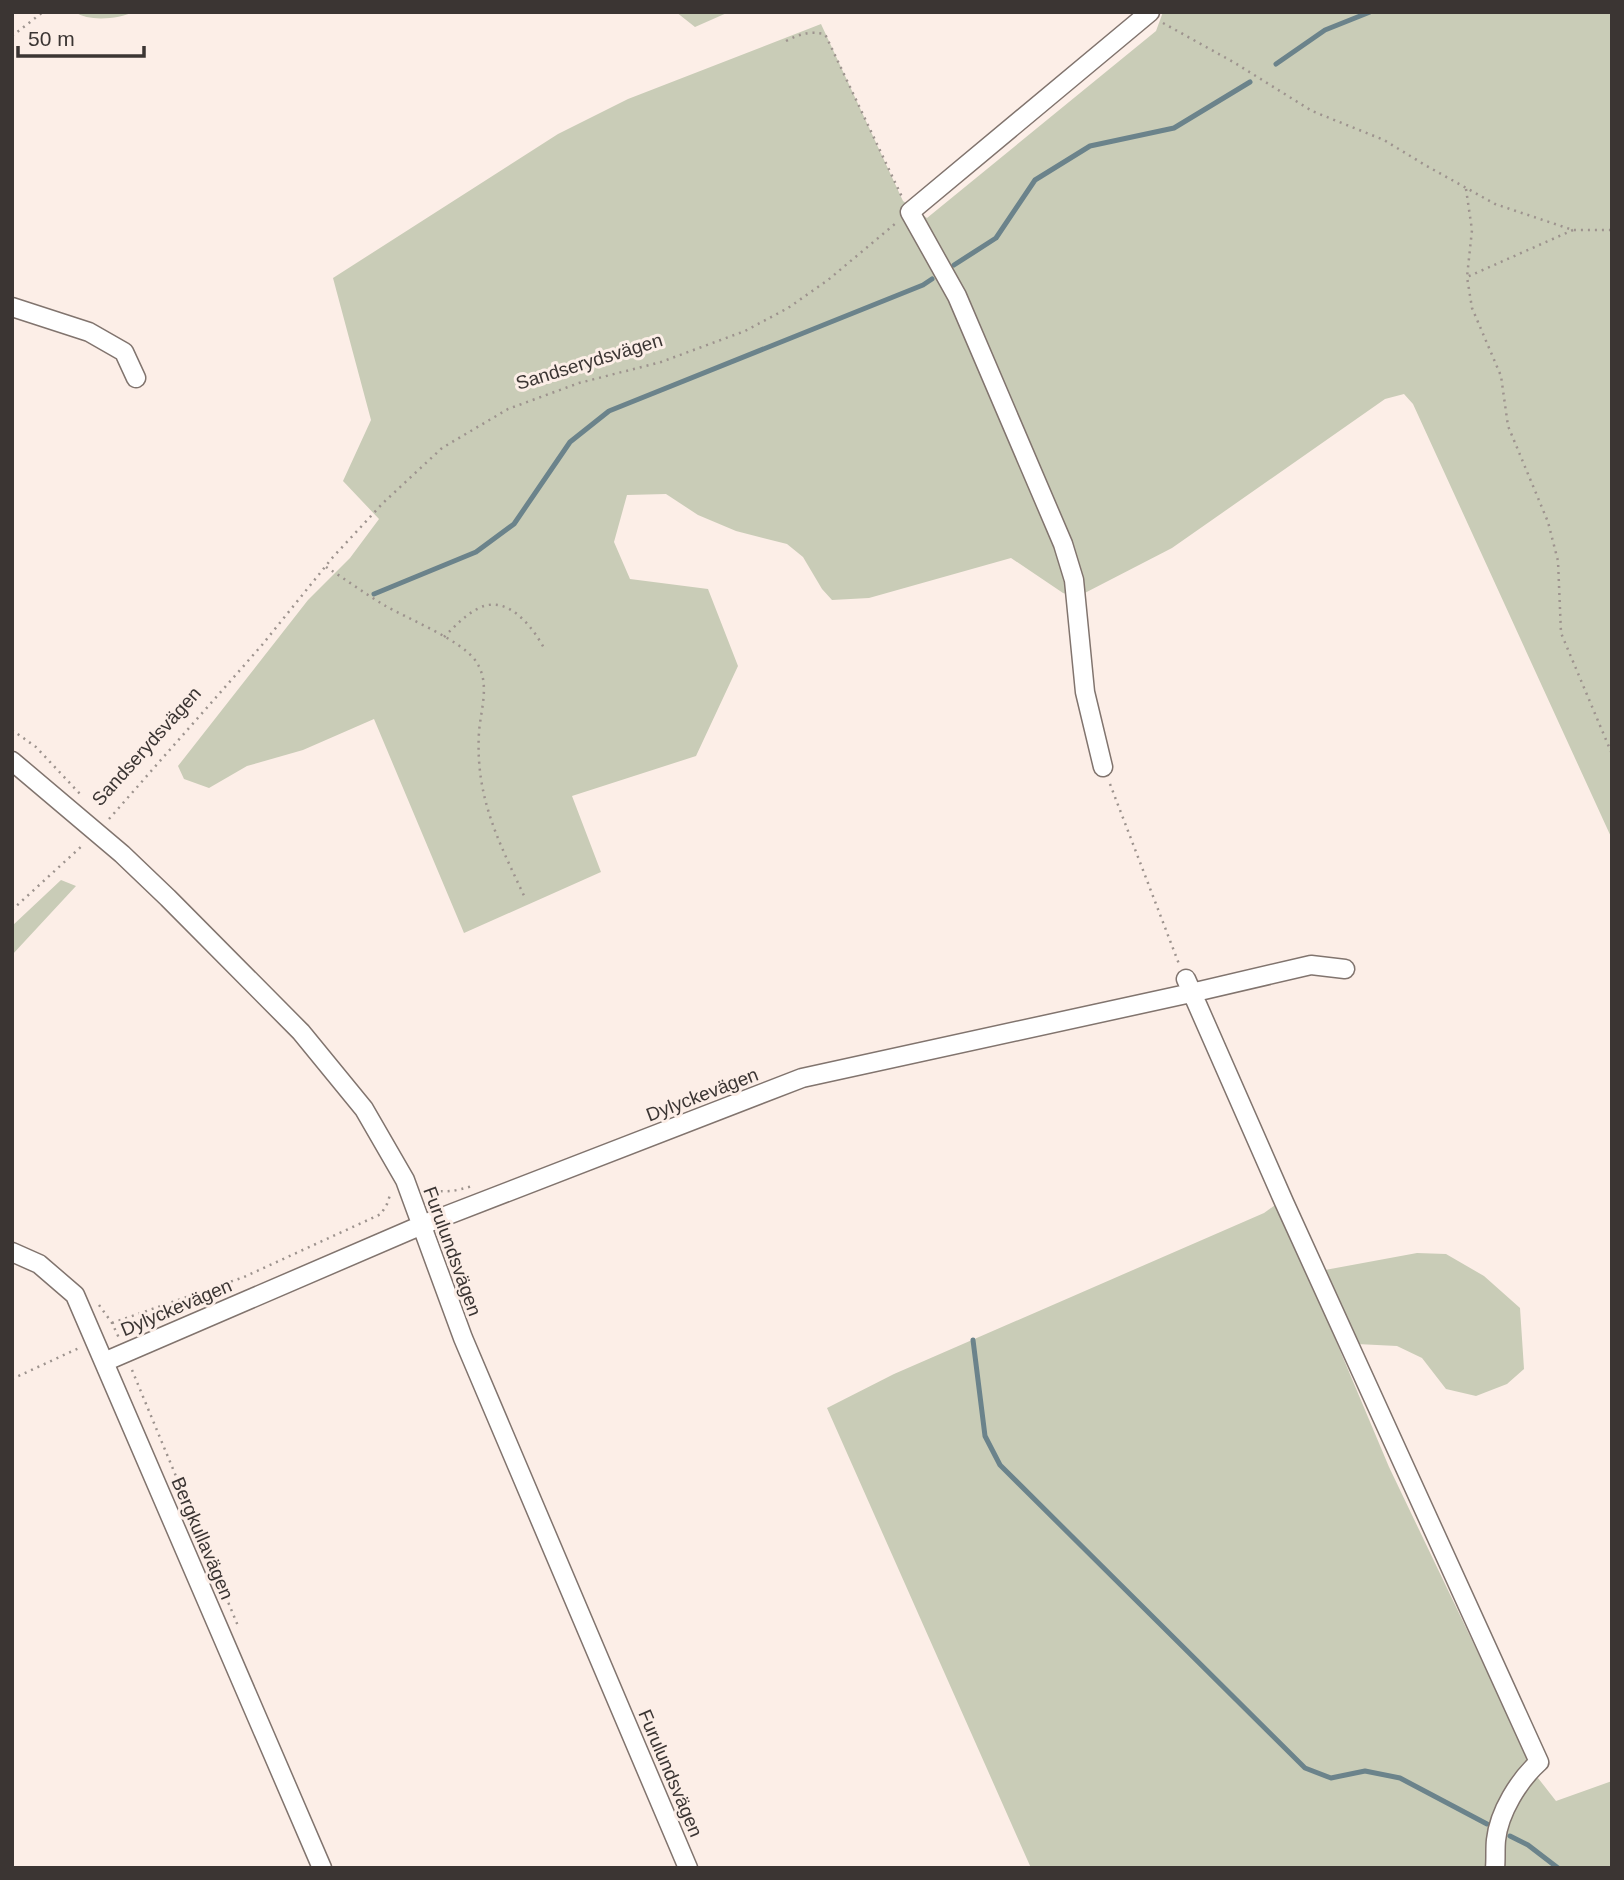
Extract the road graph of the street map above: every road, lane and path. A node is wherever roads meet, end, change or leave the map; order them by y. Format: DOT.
graph roads {
  1 [pos="43,12"];
  2 [pos="1149,13"];
  3 [pos="12,36"];
  4 [pos="786,41"];
  5 [pos="1466,188"];
  6 [pos="910,212"];
  7 [pos="1573,230"];
  8 [pos="1612,230"];
  9 [pos="1467,276"];
  10 [pos="12,307"];
  11 [pos="136,378"];
  12 [pos="326,566"];
  13 [pos="444,637"];
  14 [pos="544,648"];
  15 [pos="12,730"];
  16 [pos="1612,754"];
  17 [pos="12,761"];
  18 [pos="1103,767"];
  19 [pos="89,803"];
  20 [pos="96,832"];
  21 [pos="526,900"];
  22 [pos="12,910"];
  23 [pos="1345,969"];
  24 [pos="1189,986"];
  25 [pos="405,1180"];
  26 [pos="483,1181"];
  27 [pos="422,1226"];
  28 [pos="12,1252"];
  29 [pos="112,1323"];
  30 [pos="95,1341"];
  31 [pos="104,1362"];
  32 [pos="12,1379"];
  33 [pos="322,1868"];
  34 [pos="688,1868"];
  35 [pos="1496,1868"];
  1 -- 3 [label="path"];
  2 -- 5 [label="path"];
  2 -- 6 [label="street"];
  4 -- 6 [label="path"];
  5 -- 7 [label="path"];
  5 -- 9 [label="path"];
  6 -- 12 [label="path, Sandserydsvägen"];
  6 -- 18 [label="street"];
  7 -- 8 [label="path"];
  7 -- 9 [label="path"];
  9 -- 16 [label="path"];
  10 -- 11 [label="street"];
  12 -- 13 [label="path"];
  12 -- 20 [label="path, Sandserydsvägen"];
  13 -- 14 [label="path"];
  13 -- 21 [label="path"];
  15 -- 19 [label="path"];
  17 -- 20 [label="street, Furulundsvägen"];
  18 -- 24 [label="path"];
  20 -- 22 [label="path, Sandserydsvägen"];
  20 -- 25 [label="street, Furulundsvägen"];
  23 -- 24 [label="street, Dylyckevägen"];
  24 -- 27 [label="street, Dylyckevägen"];
  24 -- 35 [label="street"];
  25 -- 26 [label="path"];
  25 -- 27 [label="street, Furulundsvägen"];
  25 -- 29 [label="path"];
  27 -- 31 [label="street, Dylyckevägen"];
  27 -- 34 [label="street, Furulundsvägen"];
  28 -- 30 [label="street, Bergkullavägen"];
  30 -- 31 [label="street, Bergkullavägen"];
  30 -- 32 [label="path"];
  31 -- 33 [label="street, Bergkullavägen"];
}
